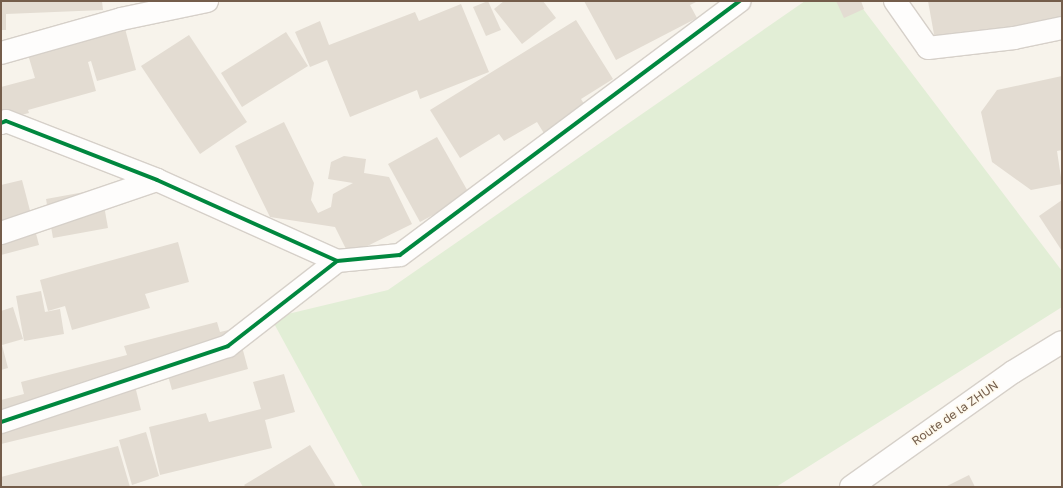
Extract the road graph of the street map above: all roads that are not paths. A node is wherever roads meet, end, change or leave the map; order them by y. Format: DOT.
graph roads {
  1 [pos="207,1"];
  2 [pos="740,1"];
  3 [pos="895,1"];
  4 [pos="1062,28"];
  5 [pos="1,52"];
  6 [pos="1,123"];
  7 [pos="157,180"];
  8 [pos="1,233"];
  9 [pos="337,261"];
  10 [pos="1062,342"];
  11 [pos="1,422"];
  12 [pos="851,487"];
  1 -- 5 [label="street"];
  2 -- 9 [label="street"];
  3 -- 4 [label="street"];
  6 -- 7 [label="street"];
  7 -- 8 [label="street"];
  7 -- 9 [label="street"];
  9 -- 11 [label="street"];
  10 -- 12 [label="street, Route de la ZHUN"];
}
